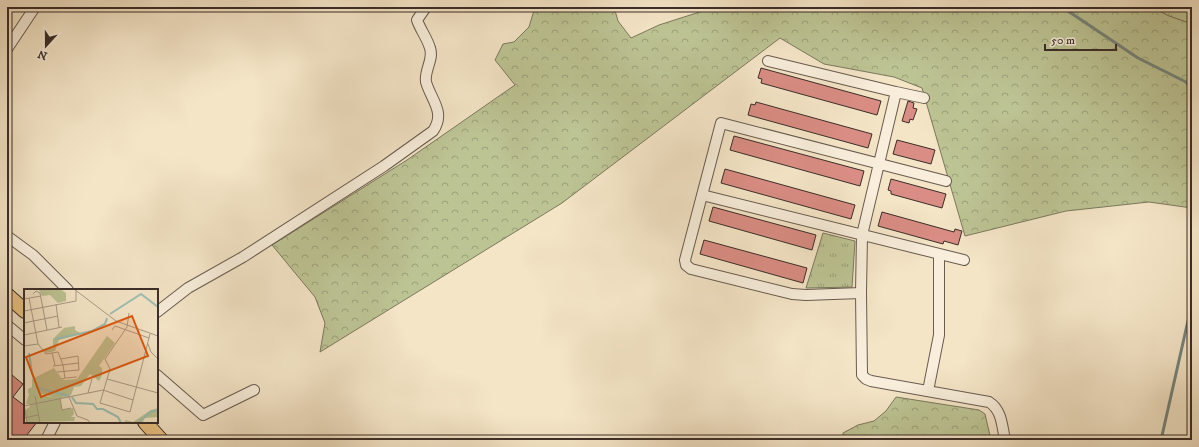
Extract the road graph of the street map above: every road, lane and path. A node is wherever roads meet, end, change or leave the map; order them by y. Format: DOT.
graph roads {
  1 [pos="35,7"];
  2 [pos="426,7"];
  3 [pos="7,49"];
  4 [pos="768,61"];
  5 [pos="896,92"];
  6 [pos="924,98"];
  7 [pos="879,163"];
  8 [pos="946,181"];
  9 [pos="702,195"];
  10 [pos="862,235"];
  11 [pos="7,236"];
  12 [pos="939,254"];
  13 [pos="964,260"];
  14 [pos="67,289"];
  15 [pos="861,293"];
  16 [pos="7,295"];
  17 [pos="24,310"];
  18 [pos="158,311"];
  19 [pos="7,325"];
  20 [pos="24,339"];
  21 [pos="158,376"];
  22 [pos="254,390"];
  23 [pos="928,391"];
  24 [pos="54,423"];
  25 [pos="146,423"];
  26 [pos="46,440"];
  27 [pos="161,440"];
  28 [pos="1005,440"];
  1 -- 3 [label="street"];
  2 -- 18 [label="street"];
  4 -- 5 [label="street"];
  5 -- 6 [label="street"];
  5 -- 7 [label="street"];
  7 -- 8 [label="street"];
  7 -- 9 [label="street"];
  7 -- 10 [label="street"];
  9 -- 10 [label="street"];
  9 -- 15 [label="street"];
  10 -- 12 [label="street"];
  10 -- 15 [label="street"];
  11 -- 14 [label="street"];
  12 -- 13 [label="street"];
  12 -- 23 [label="street"];
  15 -- 23 [label="street"];
  16 -- 17 [label="highway"];
  19 -- 20 [label="street"];
  21 -- 22 [label="street"];
  23 -- 28 [label="street"];
  24 -- 26 [label="street"];
  25 -- 27 [label="highway"];
}
